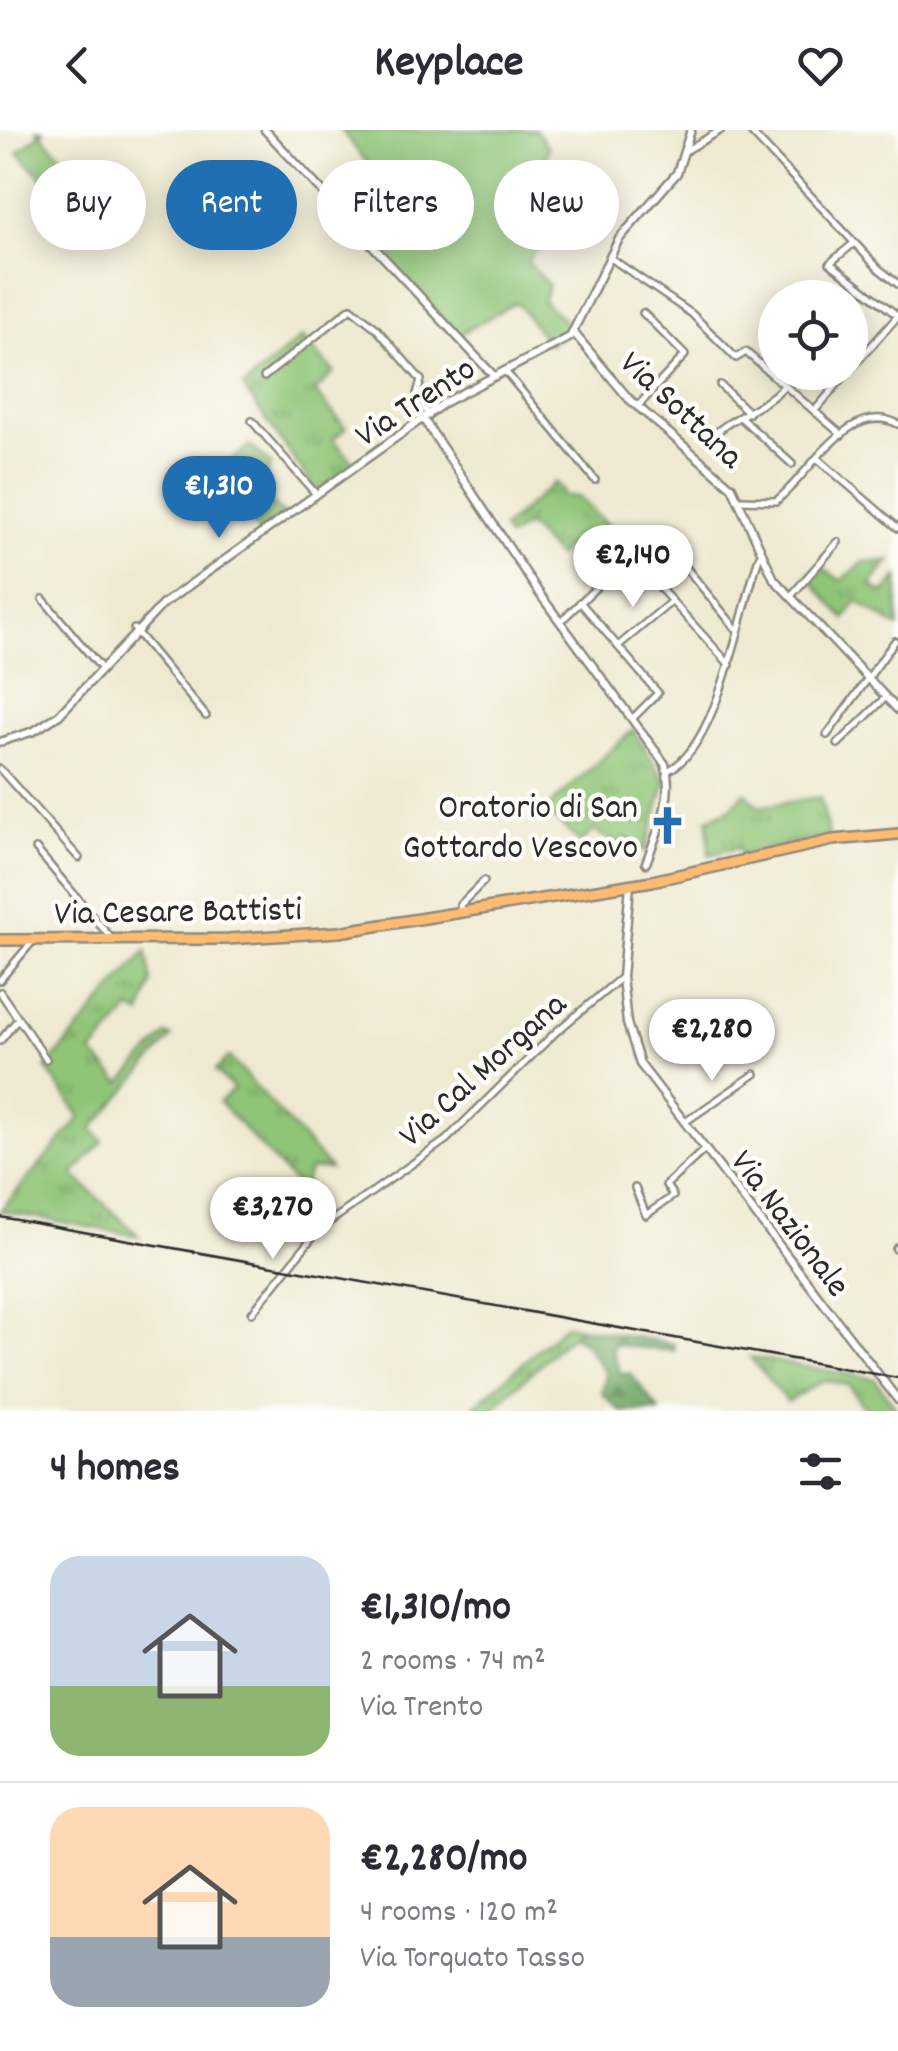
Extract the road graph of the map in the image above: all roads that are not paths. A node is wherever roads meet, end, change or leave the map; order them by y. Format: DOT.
graph roads {
  1 [pos="265,130"];
  2 [pos="691,130"];
  3 [pos="721,130"];
  4 [pos="748,130"];
  5 [pos="687,150"];
  6 [pos="854,243"];
  7 [pos="608,257"];
  8 [pos="851,280"];
  9 [pos="898,284"];
  10 [pos="868,293"];
  11 [pos="643,313"];
  12 [pos="574,333"];
  13 [pos="868,350"];
  14 [pos="758,363"];
  15 [pos="504,371"];
  16 [pos="494,376"];
  17 [pos="264,378"];
  18 [pos="720,385"];
  19 [pos="780,390"];
  20 [pos="790,390"];
  21 [pos="832,390"];
  22 [pos="637,407"];
  23 [pos="816,408"];
  24 [pos="750,413"];
  25 [pos="740,416"];
  26 [pos="426,418"];
  27 [pos="252,422"];
  28 [pos="898,424"];
  29 [pos="842,434"];
  30 [pos="708,442"];
  31 [pos="818,459"];
  32 [pos="792,464"];
  33 [pos="595,480"];
  34 [pos="316,495"];
  35 [pos="741,500"];
  36 [pos="898,528"];
  37 [pos="838,542"];
  38 [pos="760,555"];
  39 [pos="658,586"];
  40 [pos="790,596"];
  41 [pos="44,598"];
  42 [pos="672,601"];
  43 [pos="580,602"];
  44 [pos="561,620"];
  45 [pos="134,630"];
  46 [pos="737,630"];
  47 [pos="895,641"];
  48 [pos="618,646"];
  49 [pos="730,665"];
  50 [pos="101,668"];
  51 [pos="868,678"];
  52 [pos="886,697"];
  53 [pos="898,710"];
  54 [pos="206,716"];
  55 [pos="634,718"];
  56 [pos="827,734"];
  57 [pos="0,742"];
  58 [pos="838,744"];
  59 [pos="0,769"];
  60 [pos="666,770"];
  61 [pos="898,834"];
  62 [pos="36,849"];
  63 [pos="79,858"];
  64 [pos="646,863"];
  65 [pos="484,881"];
  66 [pos="652,881"];
  67 [pos="630,885"];
  68 [pos="628,900"];
  69 [pos="461,914"];
  70 [pos="111,938"];
  71 [pos="0,940"];
  72 [pos="31,944"];
  73 [pos="622,974"];
  74 [pos="0,980"];
  75 [pos="0,992"];
  76 [pos="18,1020"];
  77 [pos="0,1041"];
  78 [pos="46,1059"];
  79 [pos="754,1074"];
  80 [pos="685,1122"];
  81 [pos="705,1149"];
  82 [pos="635,1188"];
  83 [pos="252,1313"];
  84 [pos="898,1400"];
  1 -- 16 [label="street"];
  2 -- 5 [label="street"];
  3 -- 5 [label="street"];
  4 -- 6 [label="street"];
  5 -- 7 [label="street"];
  6 -- 8 [label="street"];
  6 -- 9 [label="street"];
  7 -- 12 [label="street"];
  7 -- 14 [label="street"];
  10 -- 13 [label="street"];
  11 -- 22 [label="street"];
  12 -- 15 [label="street, Via Trento"];
  12 -- 22 [label="street, Via Sottana"];
  15 -- 16 [label="street, Via Trento"];
  15 -- 33 [label="street"];
  16 -- 26 [label="street, Via Trento"];
  17 -- 26 [label="street"];
  18 -- 24 [label="street"];
  19 -- 24 [label="street"];
  20 -- 23 [label="street"];
  21 -- 23 [label="street"];
  22 -- 35 [label="street, Via Sottana"];
  23 -- 29 [label="street"];
  24 -- 25 [label="street"];
  25 -- 30 [label="street"];
  25 -- 32 [label="street"];
  26 -- 34 [label="street, Via Trento"];
  26 -- 44 [label="street"];
  27 -- 34 [label="street"];
  28 -- 29 [label="street"];
  29 -- 31 [label="street"];
  31 -- 35 [label="street"];
  31 -- 36 [label="street"];
  34 -- 45 [label="street, Via Trento"];
  35 -- 38 [label="street, Via Sottana"];
  37 -- 40 [label="street"];
  38 -- 40 [label="street, Via Sottana"];
  38 -- 46 [label="street"];
  39 -- 42 [label="street"];
  40 -- 51 [label="street, Via Sottana"];
  41 -- 50 [label="street"];
  42 -- 48 [label="street"];
  42 -- 49 [label="street"];
  43 -- 44 [label="street"];
  43 -- 46 [label="street"];
  43 -- 48 [label="street"];
  44 -- 55 [label="street"];
  45 -- 50 [label="street, Via Trento"];
  45 -- 54 [label="street"];
  46 -- 49 [label="street"];
  47 -- 51 [label="street"];
  48 -- 55 [label="street"];
  49 -- 60 [label="street"];
  50 -- 57 [label="street, Via Trento"];
  51 -- 52 [label="street, Via Sottana"];
  51 -- 56 [label="street"];
  52 -- 53 [label="street, Via Sottana"];
  52 -- 58 [label="street"];
  55 -- 60 [label="street"];
  59 -- 63 [label="street"];
  60 -- 64 [label="street"];
  61 -- 66 [label="main road, Via Cesare Battisti"];
  62 -- 70 [label="street"];
  65 -- 69 [label="street"];
  66 -- 67 [label="main road, Via Cesare Battisti"];
  66 -- 68 [label="street"];
  67 -- 68 [label="street, Via Nazionale"];
  67 -- 69 [label="main road, Via Cesare Battisti"];
  68 -- 73 [label="street, Via Nazionale"];
  69 -- 70 [label="main road, Via Cesare Battisti"];
  70 -- 72 [label="main road, Via Cesare Battisti"];
  71 -- 72 [label="main road, Via Cesare Battisti"];
  72 -- 74 [label="street"];
  73 -- 80 [label="street, Via Nazionale"];
  73 -- 83 [label="street, Via Cal Morgana"];
  75 -- 76 [label="street"];
  76 -- 77 [label="street"];
  76 -- 78 [label="street"];
  79 -- 80 [label="street"];
  80 -- 81 [label="street, Via Nazionale"];
  81 -- 82 [label="street"];
  81 -- 84 [label="street, Via Nazionale"];
}
